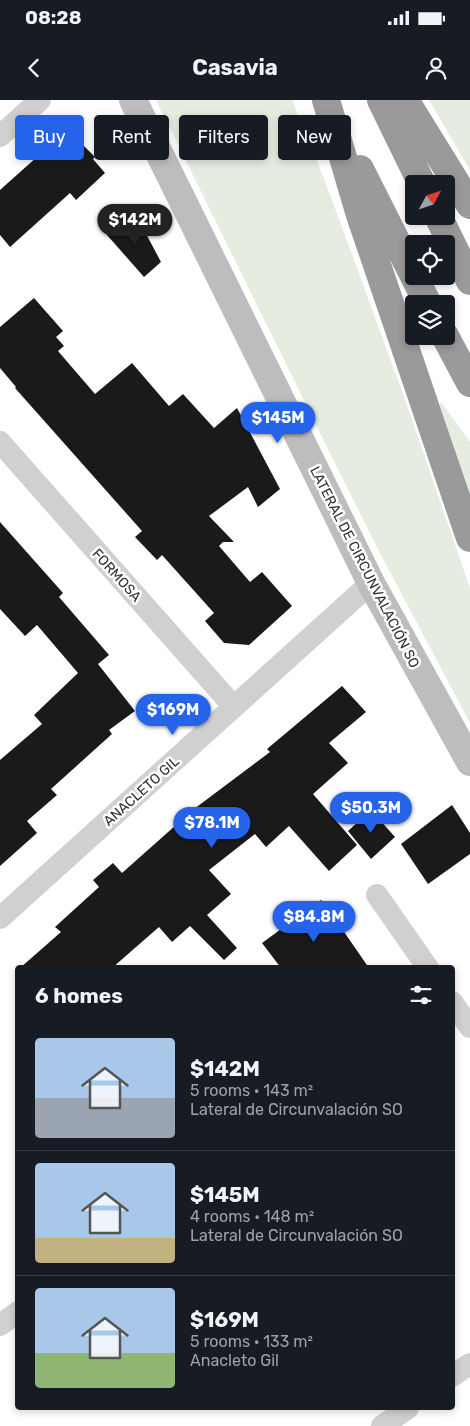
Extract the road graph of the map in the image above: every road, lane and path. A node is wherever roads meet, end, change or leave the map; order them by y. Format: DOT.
graph roads {
  1 [pos="40,100"];
  2 [pos="133,100"];
  3 [pos="326,100"];
  4 [pos="381,100"];
  5 [pos="405,100"];
  6 [pos="0,136"];
  7 [pos="418,175"];
  8 [pos="470,205"];
  9 [pos="442,225"];
  10 [pos="470,281"];
  11 [pos="424,295"];
  12 [pos="451,345"];
  13 [pos="470,383"];
  14 [pos="0,442"];
  15 [pos="470,538"];
  16 [pos="371,583"];
  17 [pos="234,707"];
  18 [pos="470,762"];
  19 [pos="377,895"];
  20 [pos="0,918"];
  21 [pos="426,965"];
  22 [pos="455,1006"];
  23 [pos="470,1027"];
  24 [pos="15,1314"];
  25 [pos="0,1325"];
  26 [pos="470,1364"];
  27 [pos="455,1374"];
  28 [pos="405,1410"];
  29 [pos="382,1426"];
  1 -- 6 [label="street"];
  2 -- 16 [label="street, LATERAL DE CIRCUNVALACIÓN SO"];
  3 -- 11 [label="highway"];
  3 -- 15 [label="highway"];
  4 -- 7 [label="highway"];
  5 -- 8 [label="highway"];
  9 -- 10 [label="highway"];
  12 -- 13 [label="highway"];
  14 -- 17 [label="street, FORMOSA"];
  16 -- 17 [label="street, ANACLETO GIL"];
  16 -- 18 [label="street, LATERAL DE CIRCUNVALACIÓN SO"];
  17 -- 20 [label="street, ANACLETO GIL"];
  19 -- 21 [label="street"];
  22 -- 23 [label="street"];
  24 -- 25 [label="street"];
  26 -- 27 [label="street"];
  28 -- 29 [label="street"];
}
